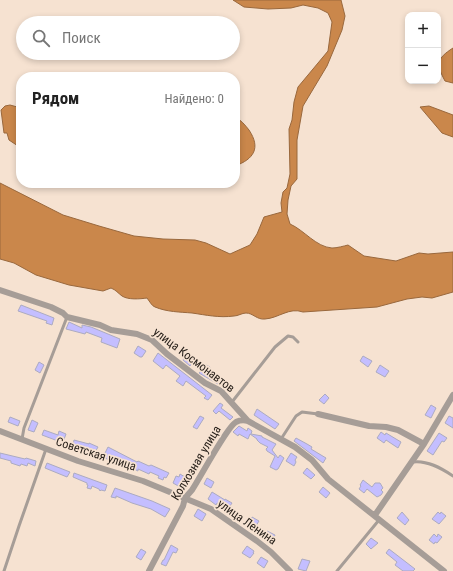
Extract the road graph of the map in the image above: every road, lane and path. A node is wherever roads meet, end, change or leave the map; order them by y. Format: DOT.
graph roads {
  1 [pos="0,290"];
  2 [pos="67,317"];
  3 [pos="298,342"];
  4 [pos="453,396"];
  5 [pos="232,402"];
  6 [pos="318,414"];
  7 [pos="248,420"];
  8 [pos="0,431"];
  9 [pos="281,439"];
  10 [pos="22,440"];
  11 [pos="424,444"];
  12 [pos="46,449"];
  13 [pos="411,463"];
  14 [pos="453,476"];
  15 [pos="186,498"];
  16 [pos="377,518"];
  17 [pos="4,571"];
  18 [pos="149,571"];
  19 [pos="290,571"];
  20 [pos="337,571"];
  21 [pos="444,571"];
  1 -- 2 [label="street, улица Космонавтов"];
  2 -- 5 [label="street, улица Космонавтов"];
  2 -- 10 [label="lane"];
  3 -- 5 [label="lane"];
  4 -- 11 [label="street"];
  5 -- 7 [label="street, улица Космонавтов"];
  6 -- 9 [label="lane"];
  6 -- 11 [label="street"];
  7 -- 9 [label="street, улица Космонавтов"];
  7 -- 15 [label="street, Колхозная улица"];
  8 -- 10 [label="street, Советская улица"];
  9 -- 16 [label="street, улица Космонавтов"];
  10 -- 12 [label="street, Советская улица"];
  11 -- 13 [label="street"];
  12 -- 15 [label="street, Советская улица"];
  12 -- 17 [label="lane"];
  13 -- 14 [label="lane"];
  13 -- 16 [label="street"];
  15 -- 18 [label="street, Колхозная улица"];
  15 -- 19 [label="street, улица Ленина"];
  16 -- 20 [label="lane"];
  16 -- 21 [label="street, улица Космонавтов"];
}
